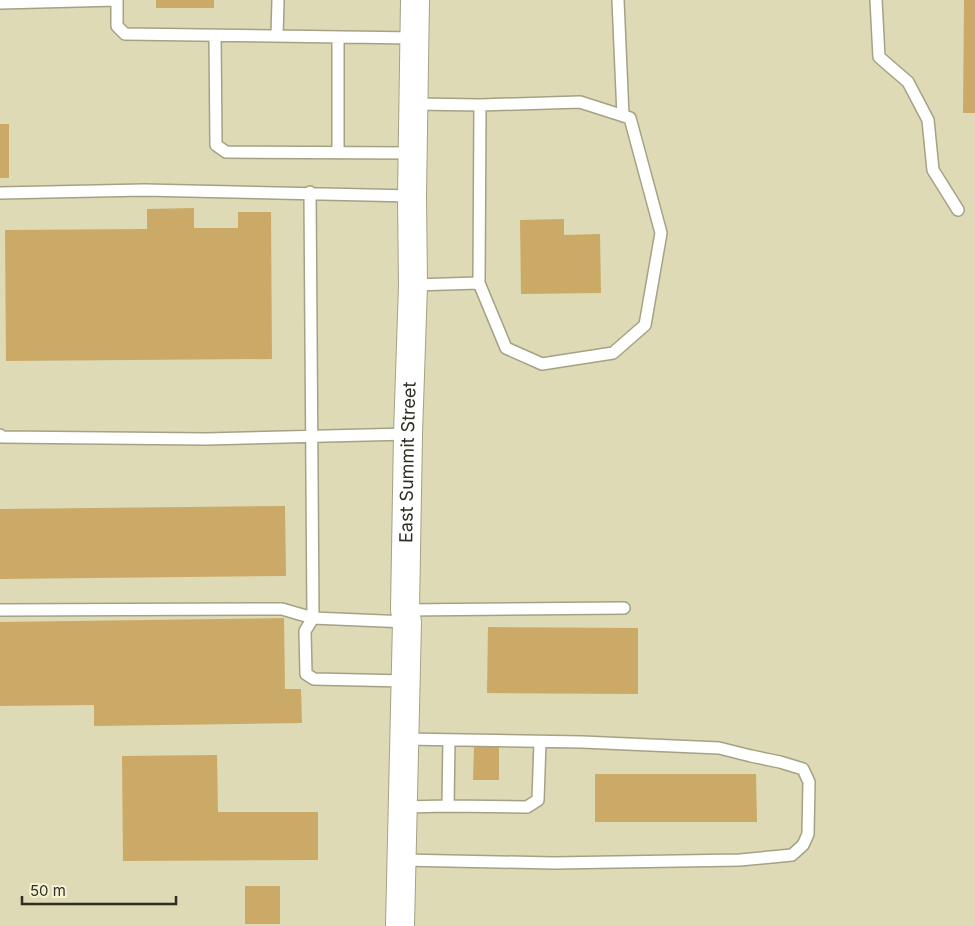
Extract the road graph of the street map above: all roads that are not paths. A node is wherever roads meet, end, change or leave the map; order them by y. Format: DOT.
graph roads {
  1 [pos="117,0"];
  2 [pos="278,0"];
  3 [pos="415,0"];
  4 [pos="618,0"];
  5 [pos="876,0"];
  6 [pos="0,3"];
  7 [pos="215,35"];
  8 [pos="277,36"];
  9 [pos="338,37"];
  10 [pos="414,38"];
  11 [pos="414,104"];
  12 [pos="480,105"];
  13 [pos="623,116"];
  14 [pos="338,152"];
  15 [pos="413,152"];
  16 [pos="310,192"];
  17 [pos="0,193"];
  18 [pos="412,196"];
  19 [pos="958,210"];
  20 [pos="479,283"];
  21 [pos="413,285"];
  22 [pos="408,434"];
  23 [pos="1,436"];
  24 [pos="311,436"];
  25 [pos="624,608"];
  26 [pos="0,610"];
  27 [pos="406,616"];
  28 [pos="313,618"];
  29 [pos="405,681"];
  30 [pos="403,739"];
  31 [pos="449,740"];
  32 [pos="540,742"];
  33 [pos="448,806"];
  34 [pos="402,807"];
  35 [pos="401,860"];
  36 [pos="400,926"];
  1 -- 6 [label="lane"];
  1 -- 7 [label="lane"];
  2 -- 8 [label="lane"];
  3 -- 10 [label="street, East Summit Street"];
  4 -- 13 [label="lane"];
  5 -- 19 [label="lane"];
  7 -- 8 [label="lane"];
  7 -- 14 [label="lane"];
  8 -- 9 [label="lane"];
  9 -- 10 [label="lane"];
  9 -- 14 [label="lane"];
  10 -- 11 [label="street, East Summit Street"];
  11 -- 12 [label="lane"];
  11 -- 15 [label="street, East Summit Street"];
  12 -- 13 [label="lane"];
  12 -- 20 [label="lane"];
  13 -- 20 [label="lane"];
  14 -- 15 [label="lane"];
  15 -- 18 [label="street, East Summit Street"];
  16 -- 17 [label="lane"];
  16 -- 18 [label="lane"];
  16 -- 24 [label="lane"];
  18 -- 21 [label="street, East Summit Street"];
  20 -- 21 [label="lane"];
  21 -- 22 [label="street, East Summit Street"];
  22 -- 24 [label="lane"];
  22 -- 27 [label="street, East Summit Street"];
  23 -- 24 [label="lane"];
  24 -- 28 [label="lane"];
  25 -- 27 [label="lane"];
  26 -- 28 [label="lane"];
  27 -- 28 [label="lane"];
  27 -- 29 [label="street, East Summit Street"];
  28 -- 29 [label="lane"];
  29 -- 30 [label="street, East Summit Street"];
  30 -- 31 [label="lane"];
  30 -- 34 [label="street, East Summit Street"];
  31 -- 32 [label="lane"];
  31 -- 33 [label="lane"];
  32 -- 33 [label="lane"];
  32 -- 35 [label="lane"];
  33 -- 34 [label="lane"];
  34 -- 35 [label="street, East Summit Street"];
  35 -- 36 [label="street, East Summit Street"];
}
